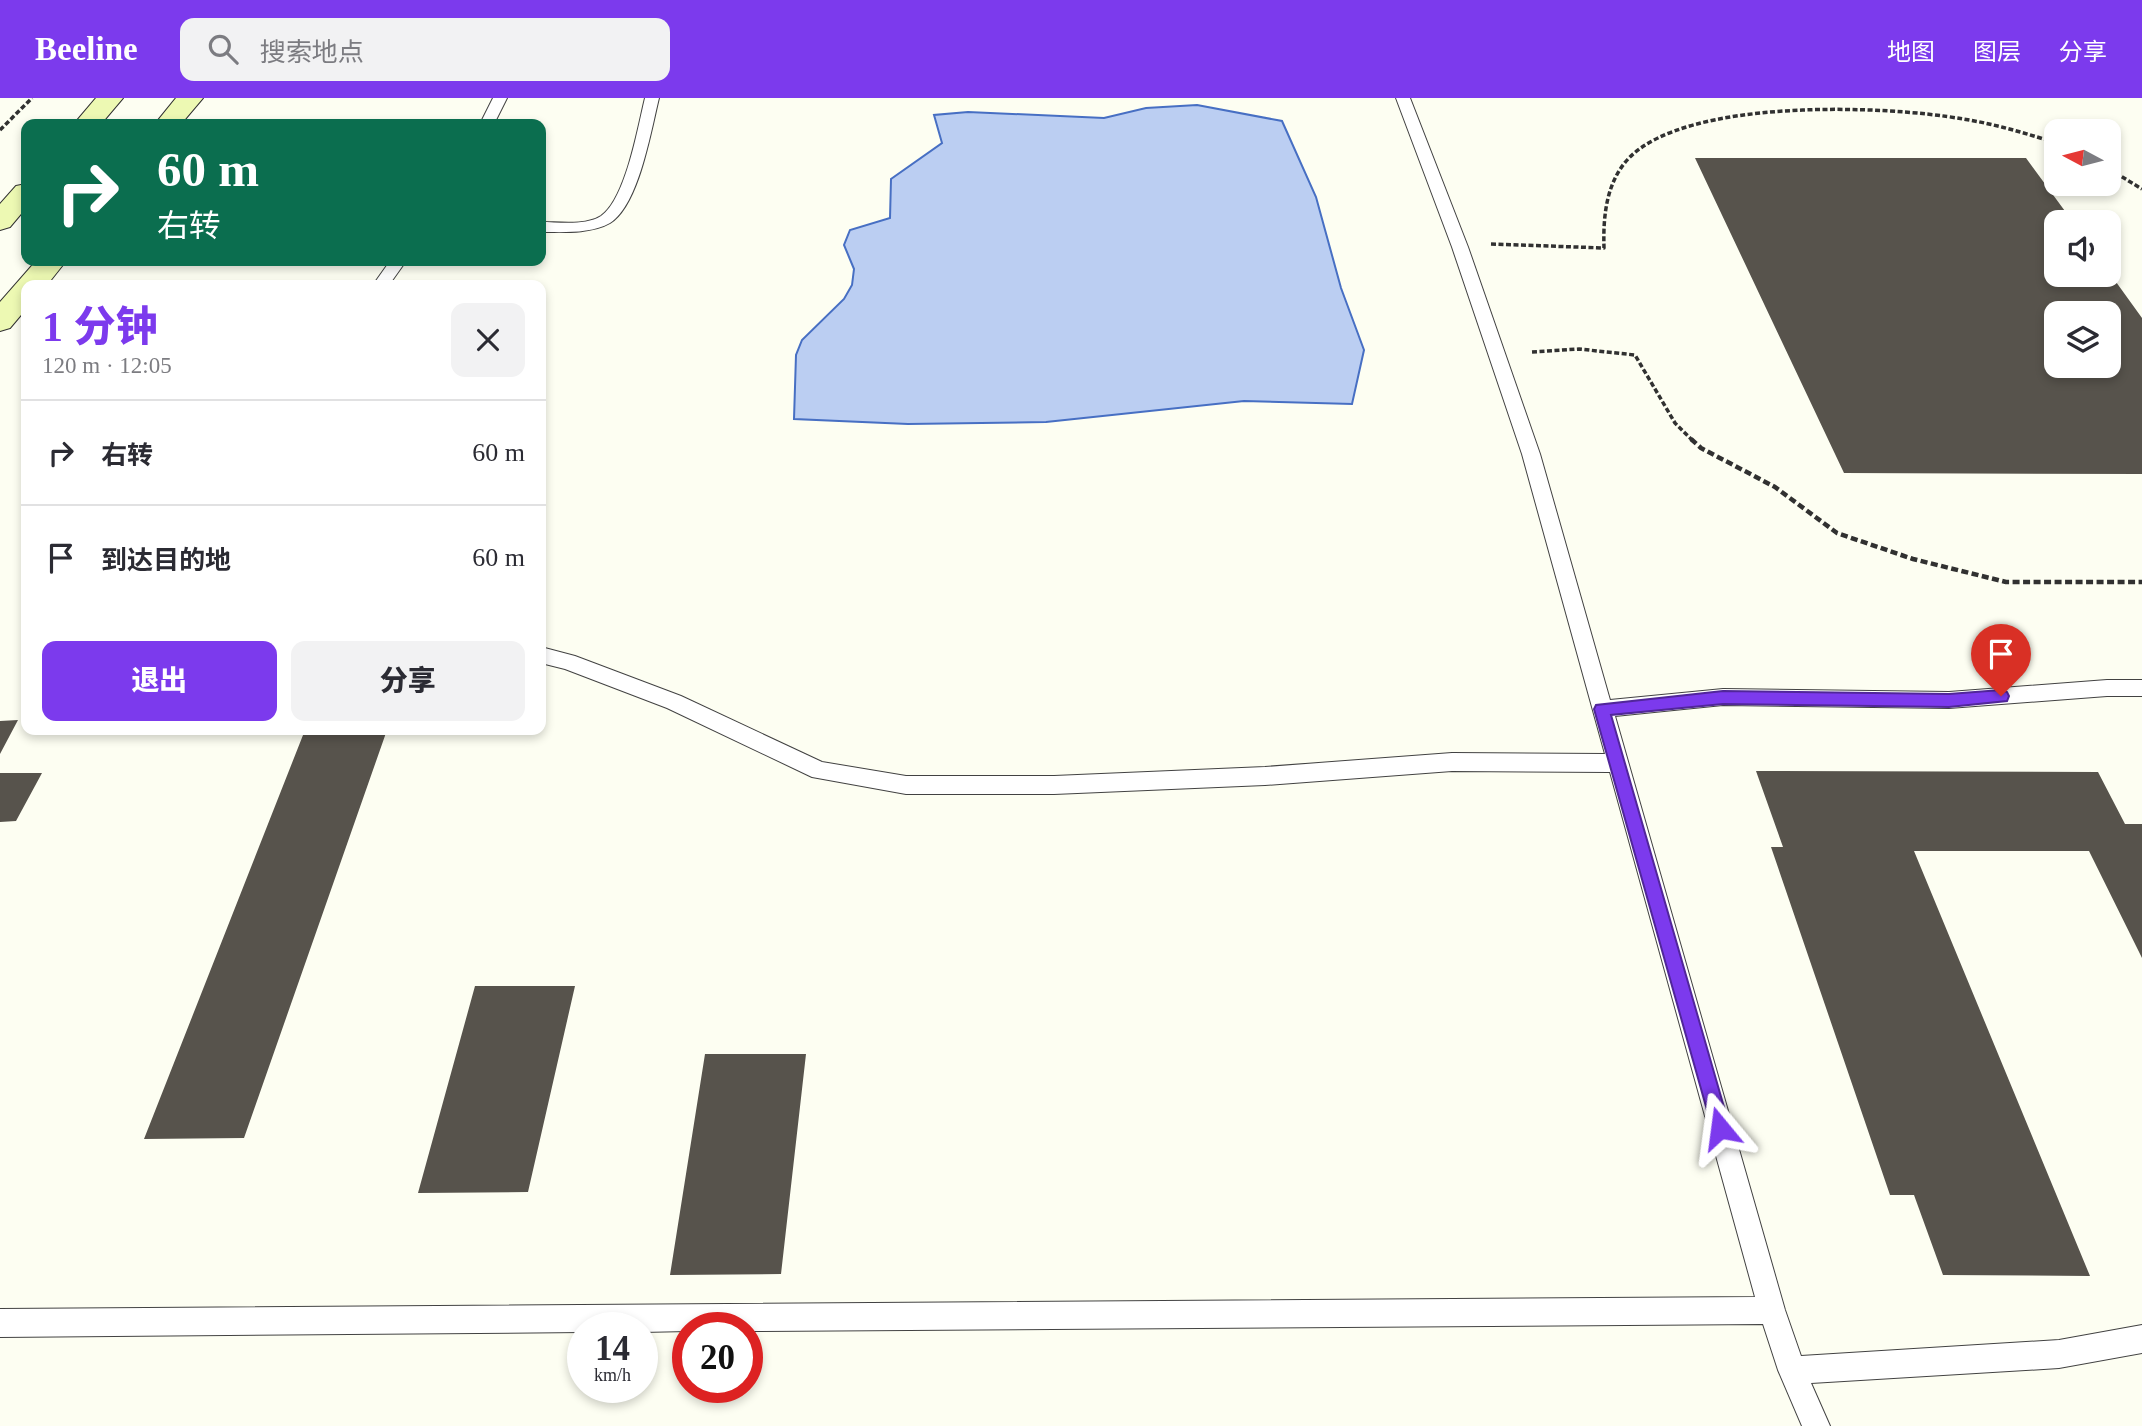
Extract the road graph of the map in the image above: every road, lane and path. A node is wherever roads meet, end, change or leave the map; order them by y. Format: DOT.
graph roads {
  1 [pos="32,98"];
  2 [pos="110,98"];
  3 [pos="190,98"];
  4 [pos="499,98"];
  5 [pos="652,98"];
  6 [pos="1403,98"];
  7 [pos="1920,107"];
  8 [pos="91,119"];
  9 [pos="172,119"];
  10 [pos="489,119"];
  11 [pos="1687,121"];
  12 [pos="0,130"];
  13 [pos="2044,139"];
  14 [pos="2121,176"];
  15 [pos="2142,189"];
  16 [pos="21,198"];
  17 [pos="0,221"];
  18 [pos="546,227"];
  19 [pos="1459,245"];
  20 [pos="48,266"];
  21 [pos="35,280"];
  22 [pos="21,296"];
  23 [pos="0,321"];
  24 [pos="1499,355"];
  25 [pos="2142,582"];
  26 [pos="546,656"];
  27 [pos="2142,688"];
  28 [pos="1602,709"];
  29 [pos="1616,763"];
  30 [pos="1772,1310"];
  31 [pos="0,1323"];
  32 [pos="2142,1339"];
  33 [pos="1792,1370"];
  34 [pos="1816,1426"];
  1 -- 12 [label="path"];
  2 -- 8 [label="main road"];
  3 -- 9 [label="main road"];
  4 -- 10 [label="lane"];
  5 -- 18 [label="lane"];
  6 -- 19 [label="lane"];
  7 -- 13 [label="path"];
  11 -- 19 [label="path"];
  14 -- 15 [label="path"];
  16 -- 17 [label="main road"];
  19 -- 24 [label="lane"];
  20 -- 21 [label="main road"];
  22 -- 23 [label="main road"];
  24 -- 25 [label="path"];
  24 -- 28 [label="lane"];
  26 -- 29 [label="lane"];
  27 -- 28 [label="lane"];
  28 -- 29 [label="lane"];
  29 -- 30 [label="lane"];
  30 -- 31 [label="lane"];
  30 -- 33 [label="lane"];
  32 -- 33 [label="lane"];
  33 -- 34 [label="lane"];
}
